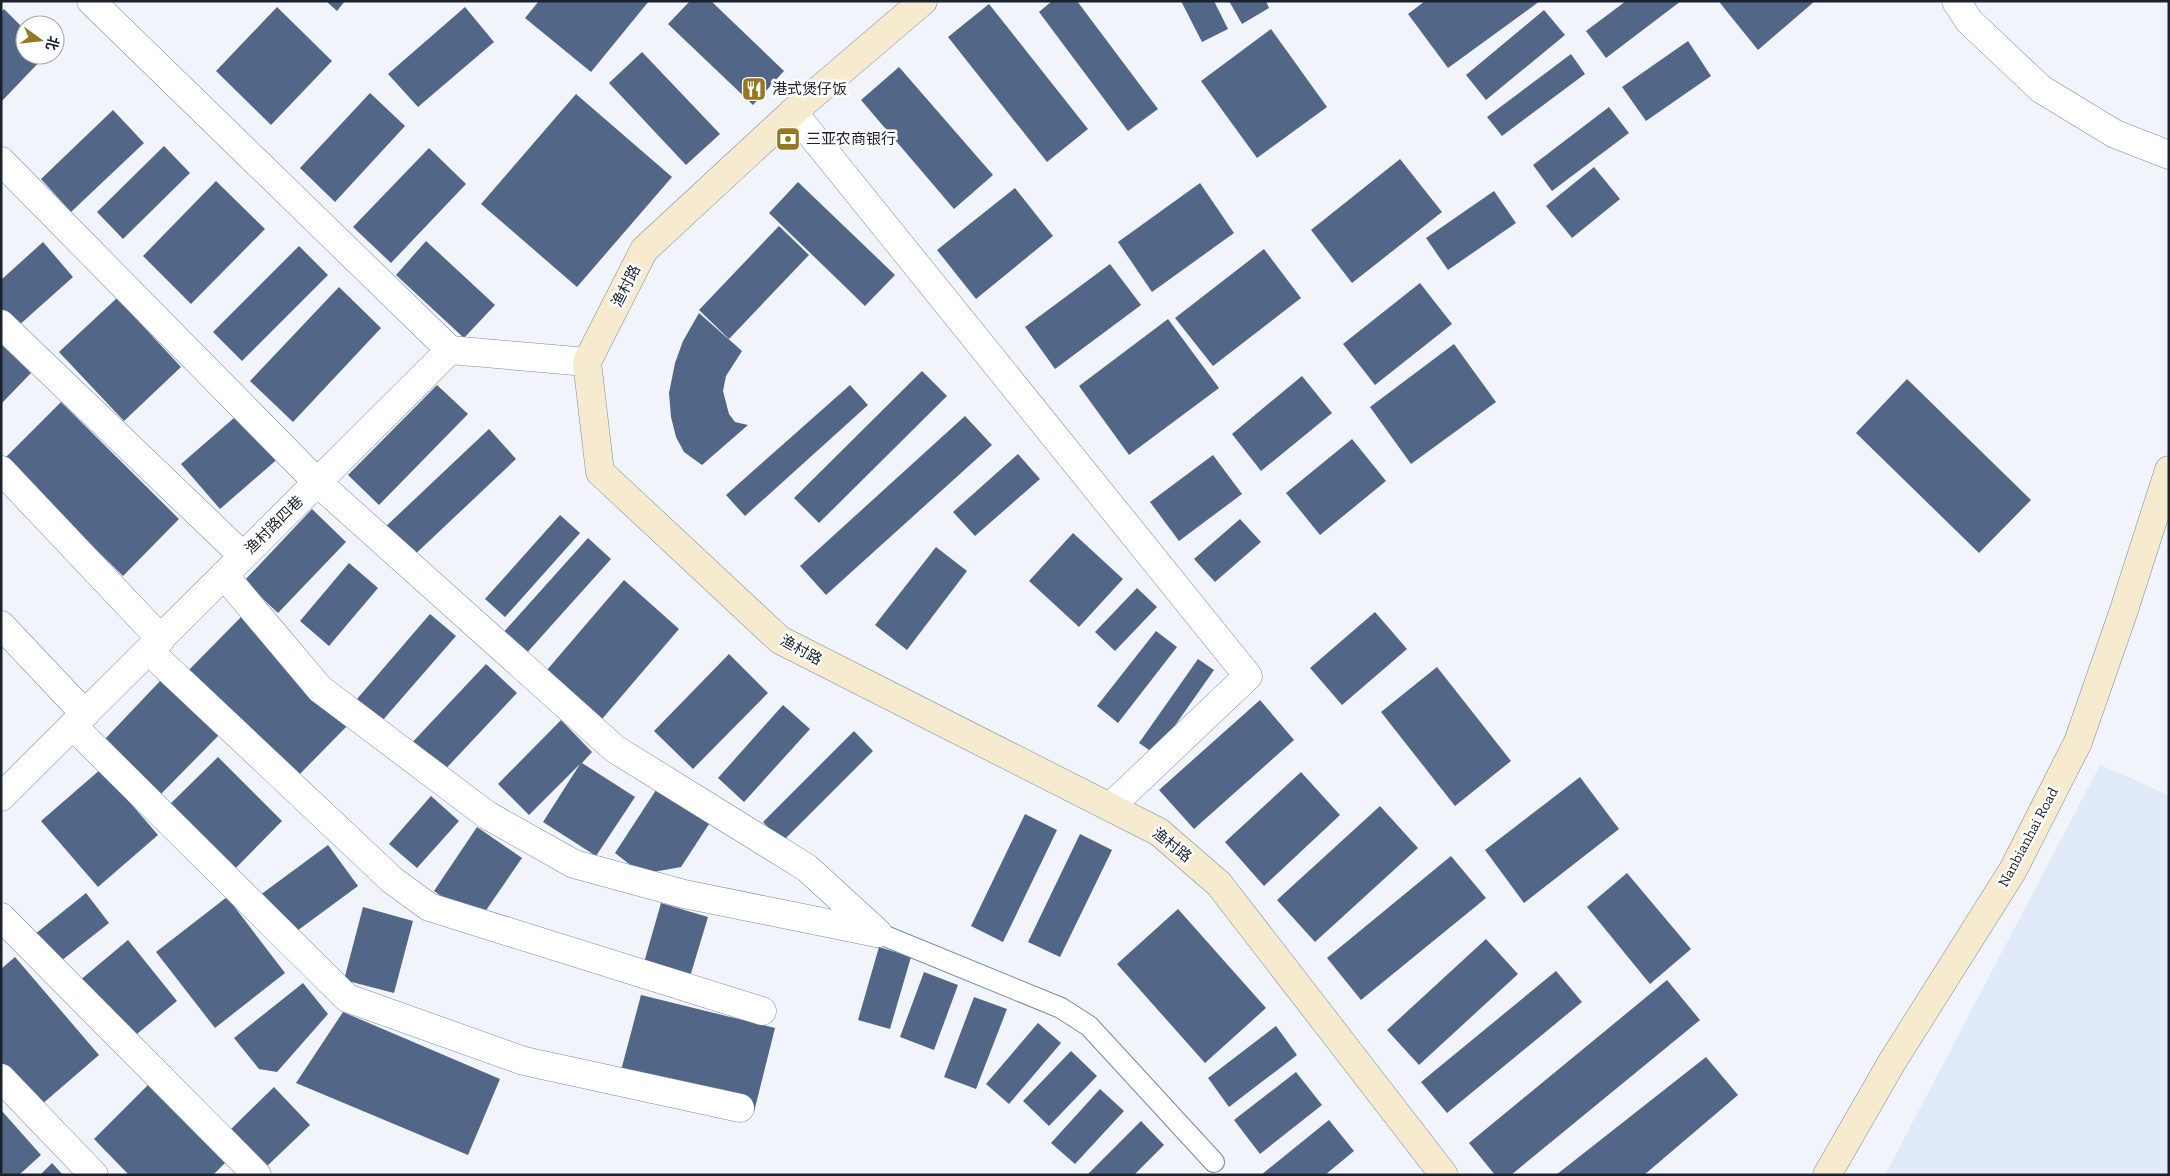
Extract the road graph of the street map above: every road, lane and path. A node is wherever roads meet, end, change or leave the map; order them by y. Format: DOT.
graph roads {
  1 [pos="92,1"];
  2 [pos="923,1"];
  3 [pos="1956,1"];
  4 [pos="793,112"];
  5 [pos="2169,155"];
  6 [pos="1,161"];
  7 [pos="1,324"];
  8 [pos="450,350"];
  9 [pos="587,362"];
  10 [pos="1,470"];
  11 [pos="2169,470"];
  12 [pos="317,482"];
  13 [pos="243,556"];
  14 [pos="224,575"];
  15 [pos="1,626"];
  16 [pos="155,645"];
  17 [pos="79,720"];
  18 [pos="6,784"];
  19 [pos="1110,808"];
  20 [pos="1,917"];
  21 [pos="878,933"];
  22 [pos="762,1010"];
  23 [pos="1,1078"];
  24 [pos="740,1108"];
  25 [pos="1214,1162"];
  26 [pos="94,1175"];
  27 [pos="257,1175"];
  28 [pos="1444,1175"];
  29 [pos="1826,1175"];
  1 -- 8 [label="street"];
  2 -- 4 [label="street, 渔村路"];
  3 -- 5 [label="street"];
  4 -- 9 [label="street, 渔村路"];
  4 -- 19 [label="street"];
  6 -- 12 [label="street"];
  7 -- 13 [label="street"];
  8 -- 9 [label="street"];
  8 -- 12 [label="street, 渔村路四巷"];
  9 -- 19 [label="street, 渔村路"];
  10 -- 16 [label="street"];
  11 -- 29 [label="street, Nanbianhai Road"];
  12 -- 13 [label="street, 渔村路四巷"];
  12 -- 21 [label="street"];
  13 -- 14 [label="street, 渔村路四巷"];
  14 -- 16 [label="street, 渔村路四巷"];
  14 -- 21 [label="street"];
  15 -- 17 [label="street"];
  16 -- 17 [label="street, 渔村路四巷"];
  16 -- 22 [label="street"];
  17 -- 18 [label="street, 渔村路四巷"];
  17 -- 24 [label="street"];
  19 -- 28 [label="street, 渔村路"];
  20 -- 27 [label="street"];
  21 -- 25 [label="lane"];
  23 -- 26 [label="street"];
}
